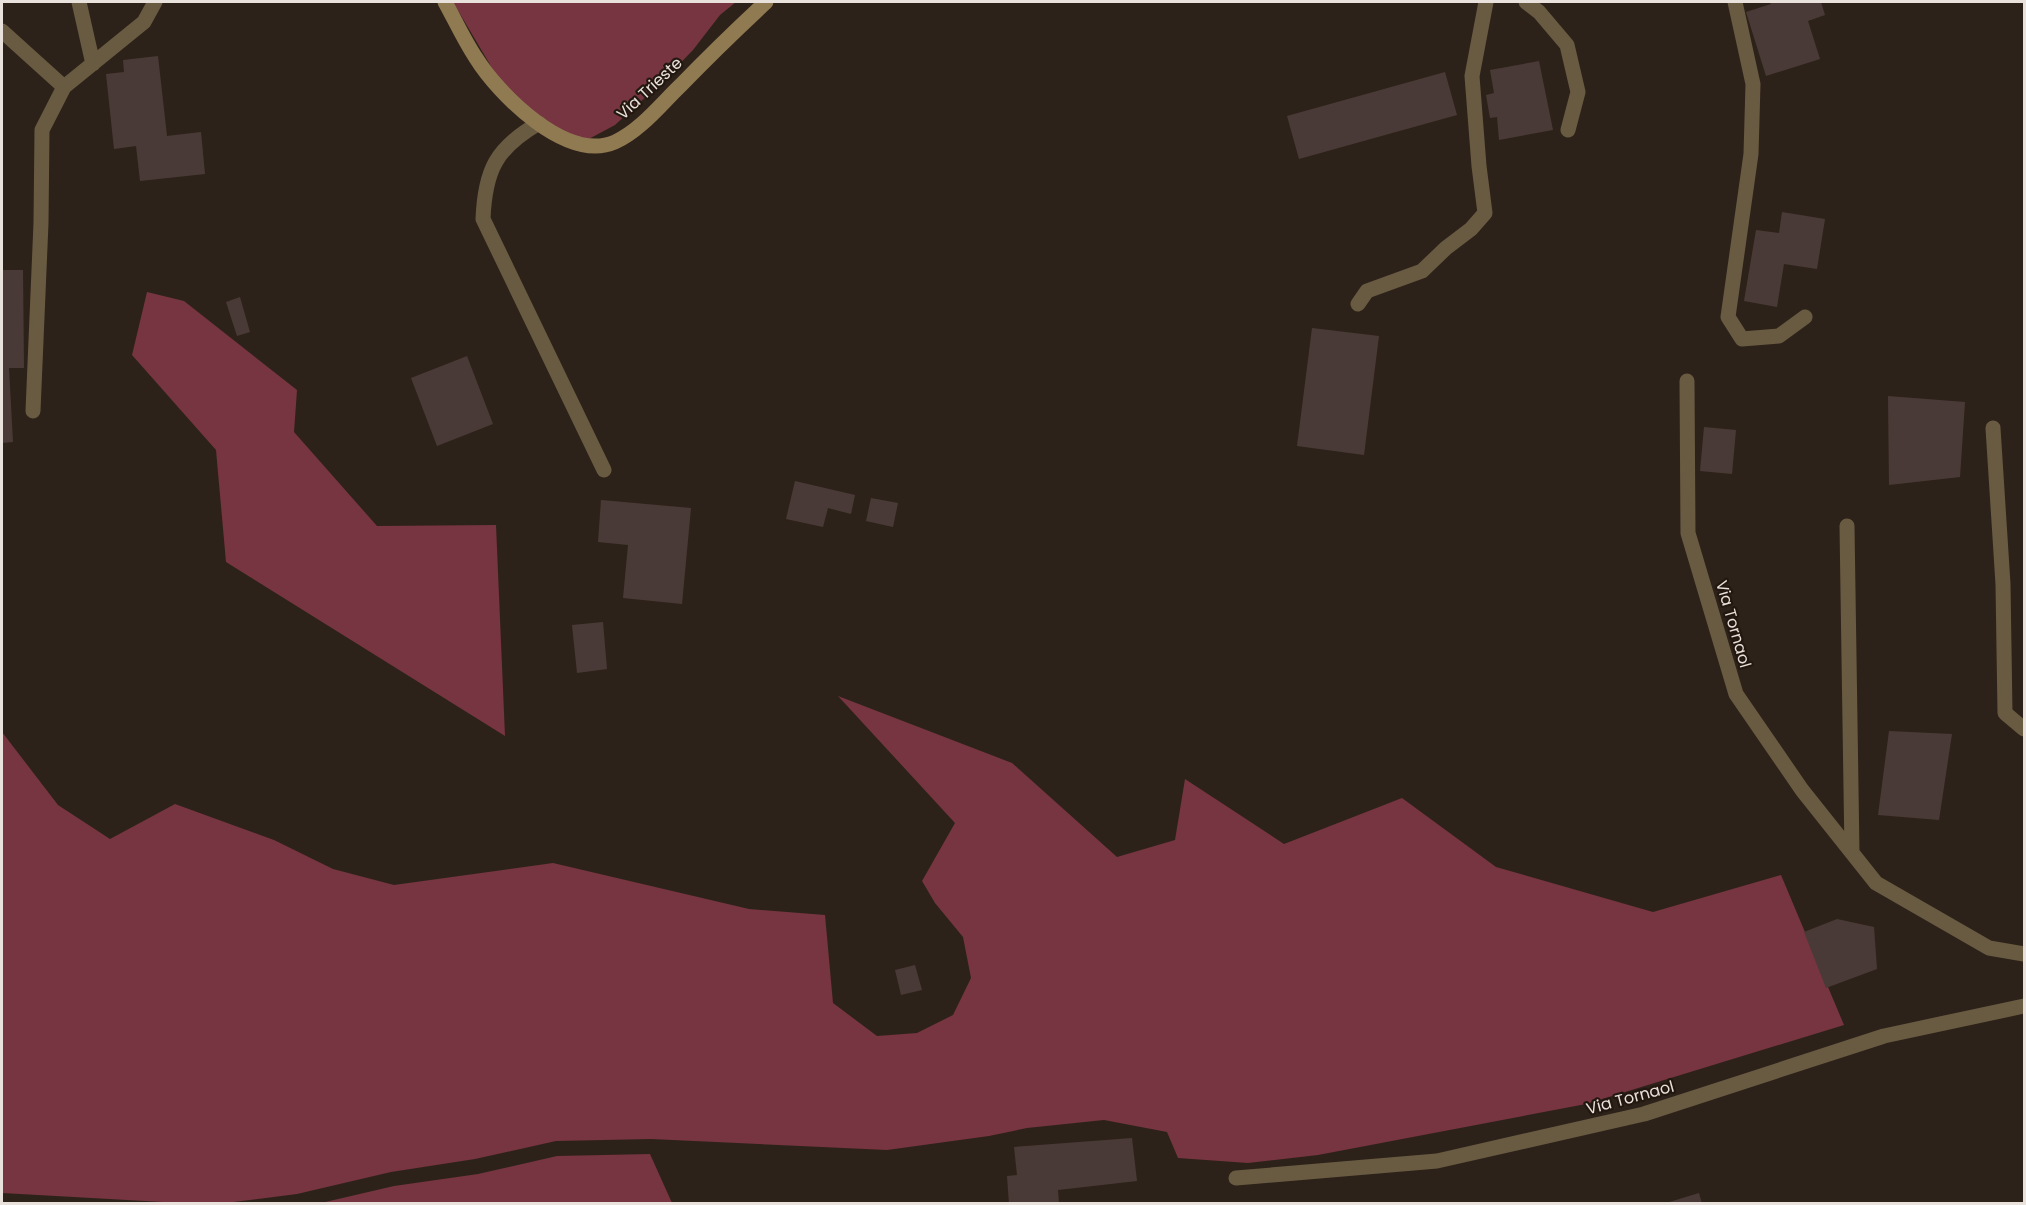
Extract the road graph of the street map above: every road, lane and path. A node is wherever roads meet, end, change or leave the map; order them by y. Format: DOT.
graph roads {
  1 [pos="79,2"];
  2 [pos="155,2"];
  3 [pos="445,2"];
  4 [pos="766,2"];
  5 [pos="1486,2"];
  6 [pos="1526,2"];
  7 [pos="1735,2"];
  8 [pos="2,31"];
  9 [pos="93,64"];
  10 [pos="64,87"];
  11 [pos="539,123"];
  12 [pos="1568,130"];
  13 [pos="1358,304"];
  14 [pos="1805,316"];
  15 [pos="1687,381"];
  16 [pos="33,411"];
  17 [pos="1993,428"];
  18 [pos="604,470"];
  19 [pos="1847,525"];
  20 [pos="2025,729"];
  21 [pos="1852,853"];
  22 [pos="2025,954"];
  23 [pos="2025,1006"];
  24 [pos="1236,1178"];
  1 -- 9 [label="street"];
  2 -- 9 [label="street"];
  3 -- 11 [label="street, Via Trieste"];
  4 -- 11 [label="street, Via Trieste"];
  5 -- 13 [label="street"];
  6 -- 12 [label="street"];
  7 -- 14 [label="street"];
  8 -- 10 [label="street"];
  9 -- 10 [label="street"];
  10 -- 16 [label="street"];
  11 -- 18 [label="street"];
  15 -- 21 [label="street, Via Tornaol"];
  17 -- 20 [label="street"];
  19 -- 21 [label="street"];
  21 -- 22 [label="street, Via Tornaol"];
  23 -- 24 [label="street, Via Tornaol"];
}
